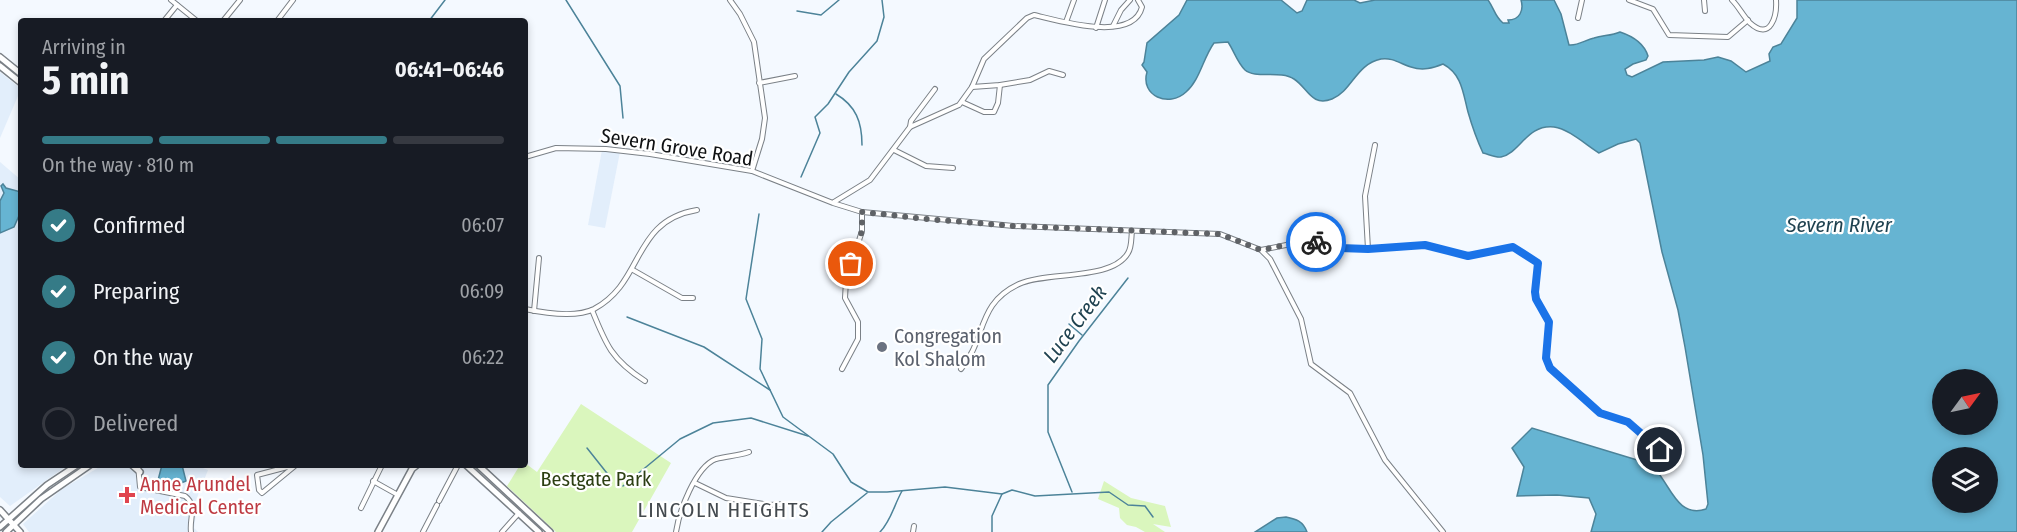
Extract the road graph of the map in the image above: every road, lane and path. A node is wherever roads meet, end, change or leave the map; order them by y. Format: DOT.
graph roads {
  1 [pos="171,0"];
  2 [pos="240,0"];
  3 [pos="730,0"];
  4 [pos="1074,0"];
  5 [pos="1105,0"];
  6 [pos="1130,0"];
  7 [pos="1138,0"];
  8 [pos="1582,0"];
  9 [pos="1629,0"];
  10 [pos="1704,0"];
  11 [pos="1732,0"];
  12 [pos="1776,0"];
  13 [pos="291,1"];
  14 [pos="177,5"];
  15 [pos="1705,11"];
  16 [pos="166,18"];
  17 [pos="193,18"];
  18 [pos="225,18"];
  19 [pos="279,18"];
  20 [pos="1578,18"];
  21 [pos="1748,20"];
  22 [pos="1066,22"];
  23 [pos="1113,26"];
  24 [pos="1096,28"];
  25 [pos="0,57"];
  26 [pos="0,66"];
  27 [pos="13,67"];
  28 [pos="18,71"];
  29 [pos="8,73"];
  30 [pos="1063,75"];
  31 [pos="795,76"];
  32 [pos="18,81"];
  33 [pos="759,83"];
  34 [pos="1000,85"];
  35 [pos="972,87"];
  36 [pos="936,89"];
  37 [pos="962,102"];
  38 [pos="910,127"];
  39 [pos="1375,144"];
  40 [pos="894,150"];
  41 [pos="528,156"];
  42 [pos="953,168"];
  43 [pos="752,171"];
  44 [pos="833,203"];
  45 [pos="698,210"];
  46 [pos="862,212"];
  47 [pos="1132,231"];
  48 [pos="1368,249"];
  49 [pos="1261,250"];
  50 [pos="539,258"];
  51 [pos="633,270"];
  52 [pos="693,298"];
  53 [pos="528,310"];
  54 [pos="592,310"];
  55 [pos="534,311"];
  56 [pos="842,369"];
  57 [pos="961,369"];
  58 [pos="645,381"];
  59 [pos="1660,450"];
  60 [pos="749,452"];
  61 [pos="72,468"];
  62 [pos="86,468"];
  63 [pos="135,468"];
  64 [pos="139,468"];
  65 [pos="284,468"];
  66 [pos="292,468"];
  67 [pos="380,468"];
  68 [pos="412,468"];
  69 [pos="456,468"];
  70 [pos="470,468"];
  71 [pos="481,468"];
  72 [pos="140,472"];
  73 [pos="373,481"];
  74 [pos="695,483"];
  75 [pos="501,485"];
  76 [pos="496,490"];
  77 [pos="398,495"];
  78 [pos="783,504"];
  79 [pos="361,508"];
  80 [pos="0,510"];
  81 [pos="519,513"];
  82 [pos="8,518"];
  83 [pos="14,524"];
  84 [pos="0,526"];
  85 [pos="914,526"];
  86 [pos="6,532"];
  87 [pos="20,532"];
  88 [pos="191,532"];
  89 [pos="378,532"];
  90 [pos="423,532"];
  91 [pos="502,532"];
  92 [pos="539,532"];
  93 [pos="550,532"];
  94 [pos="676,532"];
  95 [pos="913,532"];
  96 [pos="1443,532"];
  1 -- 14 [label="street"];
  2 -- 18 [label="street"];
  3 -- 33 [label="street"];
  4 -- 22 [label="street"];
  5 -- 24 [label="street"];
  6 -- 23 [label="street"];
  7 -- 23 [label="street"];
  8 -- 20 [label="street"];
  9 -- 21 [label="street"];
  10 -- 15 [label="street"];
  11 -- 21 [label="street"];
  12 -- 21 [label="street"];
  13 -- 19 [label="street"];
  14 -- 16 [label="street"];
  14 -- 17 [label="street"];
  22 -- 24 [label="street"];
  22 -- 35 [label="street"];
  23 -- 24 [label="street"];
  25 -- 27 [label="main road"];
  26 -- 29 [label="main road"];
  27 -- 28 [label="main road"];
  27 -- 29 [label="main road"];
  29 -- 32 [label="main road"];
  30 -- 34 [label="street"];
  31 -- 33 [label="street"];
  33 -- 43 [label="street"];
  34 -- 35 [label="street"];
  34 -- 37 [label="street"];
  35 -- 37 [label="street"];
  36 -- 38 [label="street"];
  37 -- 38 [label="street"];
  38 -- 40 [label="street"];
  39 -- 48 [label="street"];
  40 -- 42 [label="street"];
  40 -- 44 [label="street"];
  41 -- 43 [label="street, Severn Grove Road"];
  43 -- 44 [label="street, Severn Grove Road"];
  44 -- 46 [label="street, Severn Grove Road"];
  45 -- 51 [label="street"];
  46 -- 47 [label="street, Severn Grove Road"];
  46 -- 56 [label="street"];
  47 -- 49 [label="street, Severn Grove Road"];
  47 -- 57 [label="street"];
  48 -- 49 [label="street"];
  48 -- 59 [label="street"];
  49 -- 96 [label="street"];
  50 -- 55 [label="street"];
  51 -- 52 [label="street"];
  51 -- 54 [label="street"];
  53 -- 55 [label="street"];
  54 -- 55 [label="street"];
  54 -- 58 [label="street"];
  60 -- 74 [label="street"];
  61 -- 82 [label="main road"];
  62 -- 83 [label="main road"];
  63 -- 72 [label="main road"];
  64 -- 72 [label="street"];
  65 -- 66 [label="street"];
  67 -- 73 [label="street"];
  68 -- 77 [label="main road"];
  69 -- 90 [label="street"];
  70 -- 76 [label="main road"];
  71 -- 75 [label="main road"];
  72 -- 88 [label="street"];
  73 -- 77 [label="street"];
  73 -- 79 [label="street"];
  74 -- 78 [label="street"];
  74 -- 94 [label="street"];
  75 -- 76 [label="main road"];
  75 -- 93 [label="main road"];
  76 -- 81 [label="main road"];
  77 -- 89 [label="main road"];
  80 -- 82 [label="main road"];
  81 -- 91 [label="street"];
  81 -- 92 [label="main road"];
  82 -- 83 [label="main road"];
  82 -- 84 [label="main road"];
  83 -- 86 [label="main road"];
  83 -- 87 [label="main road"];
  85 -- 95 [label="street"];
}
